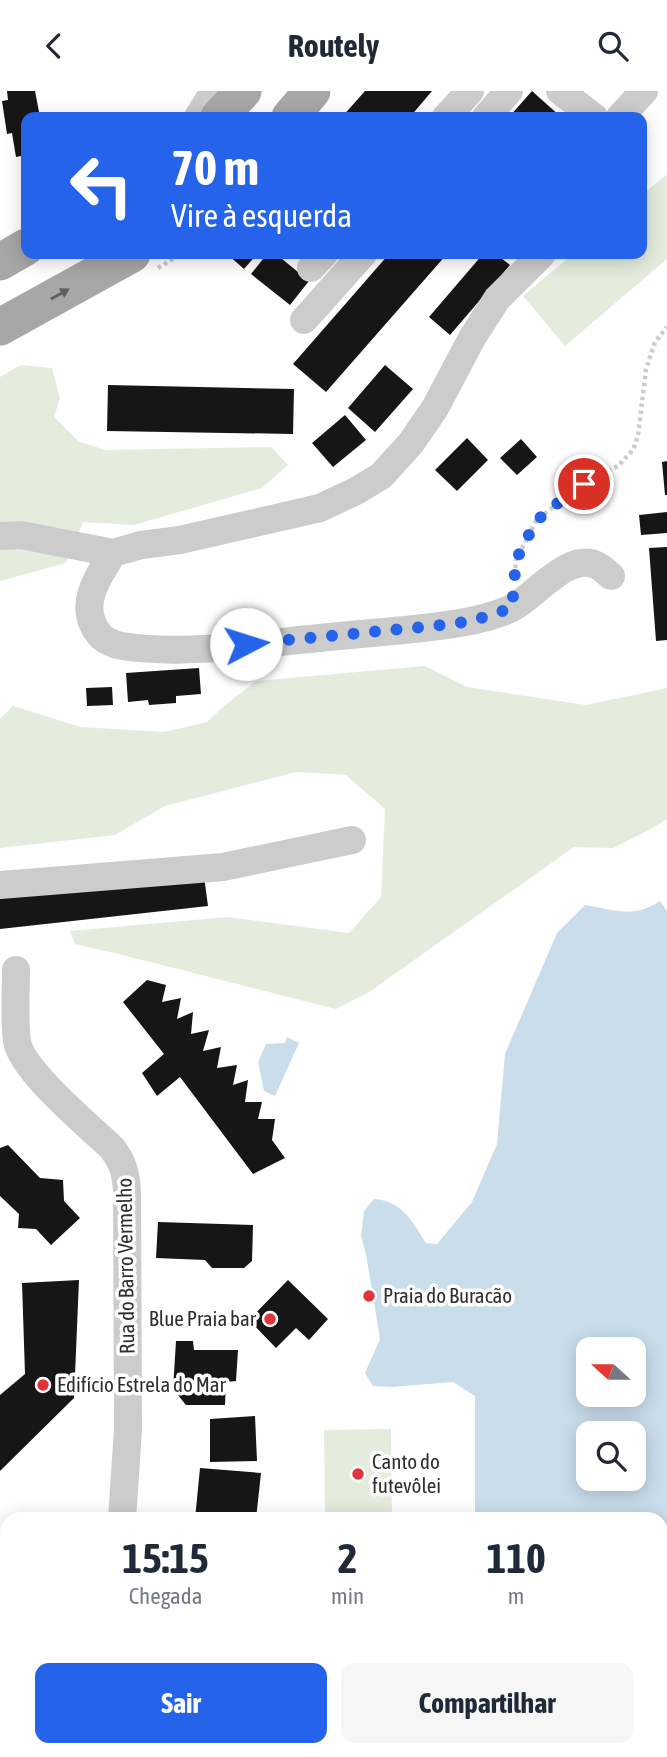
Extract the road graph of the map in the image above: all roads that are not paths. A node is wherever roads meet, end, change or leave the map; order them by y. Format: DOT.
graph roads {
  1 [pos="214,91"];
  2 [pos="243,91"];
  3 [pos="312,91"];
  4 [pos="470,91"];
  5 [pos="509,91"];
  6 [pos="560,91"];
  7 [pos="644,91"];
  8 [pos="201,112"];
  9 [pos="224,112"];
  10 [pos="294,112"];
  11 [pos="451,112"];
  12 [pos="490,112"];
  13 [pos="587,112"];
  14 [pos="625,112"];
  15 [pos="21,250"];
  16 [pos="123,259"];
  17 [pos="359,259"];
  18 [pos="537,259"];
  19 [pos="0,262"];
  20 [pos="304,320"];
  21 [pos="0,327"];
  22 [pos="0,537"];
  23 [pos="113,553"];
  24 [pos="611,576"];
  25 [pos="352,840"];
  26 [pos="0,885"];
  27 [pos="16,970"];
  28 [pos="122,1512"];
  1 -- 8 [label="street"];
  2 -- 9 [label="main road"];
  3 -- 10 [label="main road"];
  4 -- 11 [label="street"];
  5 -- 12 [label="street"];
  6 -- 13 [label="street"];
  7 -- 14 [label="street"];
  15 -- 19 [label="main road"];
  21 -- 16 [label="main road, one-way"];
  17 -- 20 [label="street"];
  18 -- 23 [label="street"];
  22 -- 23 [label="street"];
  23 -- 24 [label="street"];
  25 -- 26 [label="street"];
  27 -- 28 [label="street, Rua do Barro Vermelho"];
}
